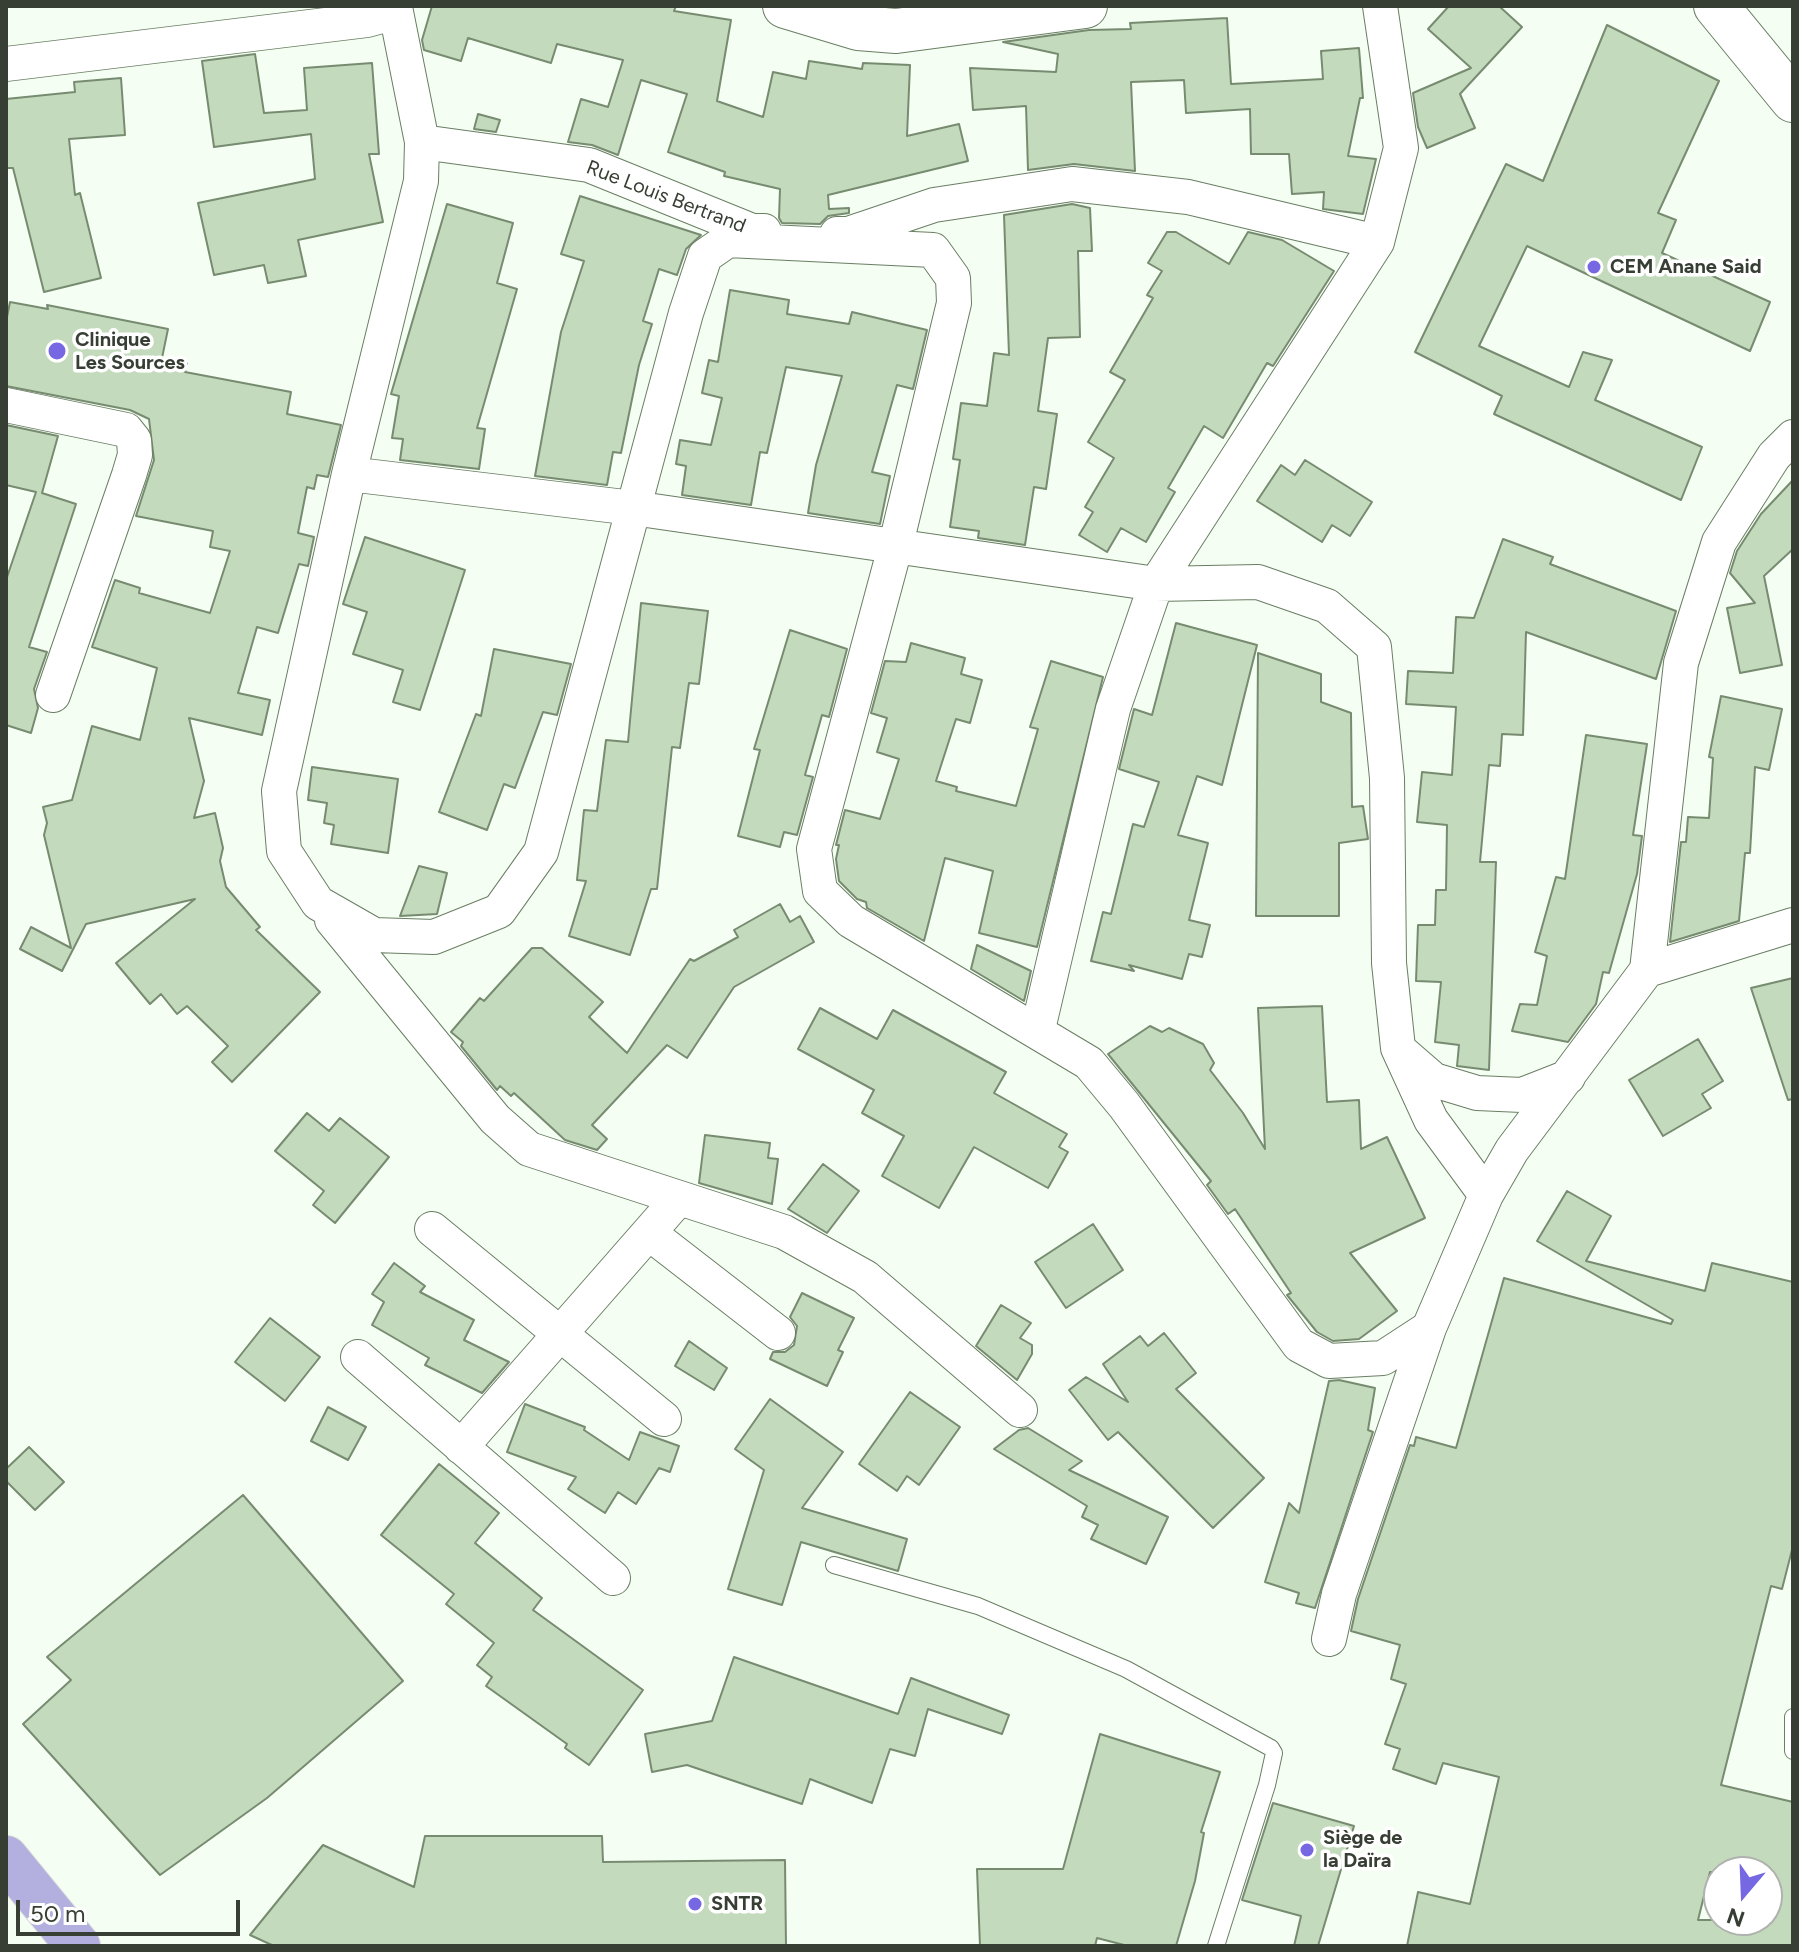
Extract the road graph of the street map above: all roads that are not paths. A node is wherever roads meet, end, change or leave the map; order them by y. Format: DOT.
graph roads {
  1 [pos="785,6"];
  2 [pos="1085,6"];
  3 [pos="1380,6"];
  4 [pos="1716,6"];
  5 [pos="6,64"];
  6 [pos="1793,100"];
  7 [pos="422,142"];
  8 [pos="1377,242"];
  9 [pos="6,405"];
  10 [pos="1793,437"];
  11 [pos="349,474"];
  12 [pos="633,508"];
  13 [pos="896,544"];
  14 [pos="1156,584"];
  15 [pos="53,695"];
  16 [pos="318,903"];
  17 [pos="1793,925"];
  18 [pos="1647,970"];
  19 [pos="1038,1029"];
  20 [pos="1398,1048"];
  21 [pos="1568,1076"];
  22 [pos="1486,1195"];
  23 [pos="679,1198"];
  24 [pos="432,1229"];
  25 [pos="649,1233"];
  26 [pos="1429,1328"];
  27 [pos="778,1333"];
  28 [pos="559,1335"];
  29 [pos="358,1357"];
  30 [pos="1020,1410"];
  31 [pos="664,1419"];
  32 [pos="461,1447"];
  33 [pos="834,1565"];
  34 [pos="613,1578"];
  35 [pos="1329,1639"];
  36 [pos="1793,1717"];
  37 [pos="1793,1751"];
  38 [pos="6,1858"];
  39 [pos="78,1946"];
  40 [pos="1216,1946"];
  1 -- 2 [label="street"];
  3 -- 8 [label="street"];
  4 -- 6 [label="street"];
  5 -- 7 [label="street"];
  7 -- 8 [label="street, Rue Louis Bertrand"];
  7 -- 11 [label="street"];
  8 -- 14 [label="street"];
  9 -- 15 [label="street"];
  10 -- 18 [label="street"];
  11 -- 12 [label="street"];
  11 -- 16 [label="street"];
  12 -- 13 [label="street"];
  12 -- 13 [label="street"];
  12 -- 16 [label="street"];
  13 -- 14 [label="street"];
  13 -- 19 [label="street"];
  14 -- 19 [label="street"];
  14 -- 20 [label="street"];
  16 -- 23 [label="street"];
  17 -- 18 [label="street"];
  18 -- 21 [label="street"];
  19 -- 26 [label="street"];
  20 -- 21 [label="street"];
  20 -- 22 [label="street"];
  21 -- 22 [label="street"];
  22 -- 26 [label="street"];
  23 -- 25 [label="street"];
  23 -- 30 [label="street"];
  24 -- 28 [label="street"];
  25 -- 27 [label="street"];
  25 -- 28 [label="street"];
  26 -- 35 [label="street"];
  28 -- 31 [label="street"];
  28 -- 32 [label="street"];
  29 -- 32 [label="street"];
  32 -- 34 [label="street"];
  33 -- 40 [label="lane"];
  36 -- 37 [label="lane"];
  38 -- 39 [label="main road"];
}
